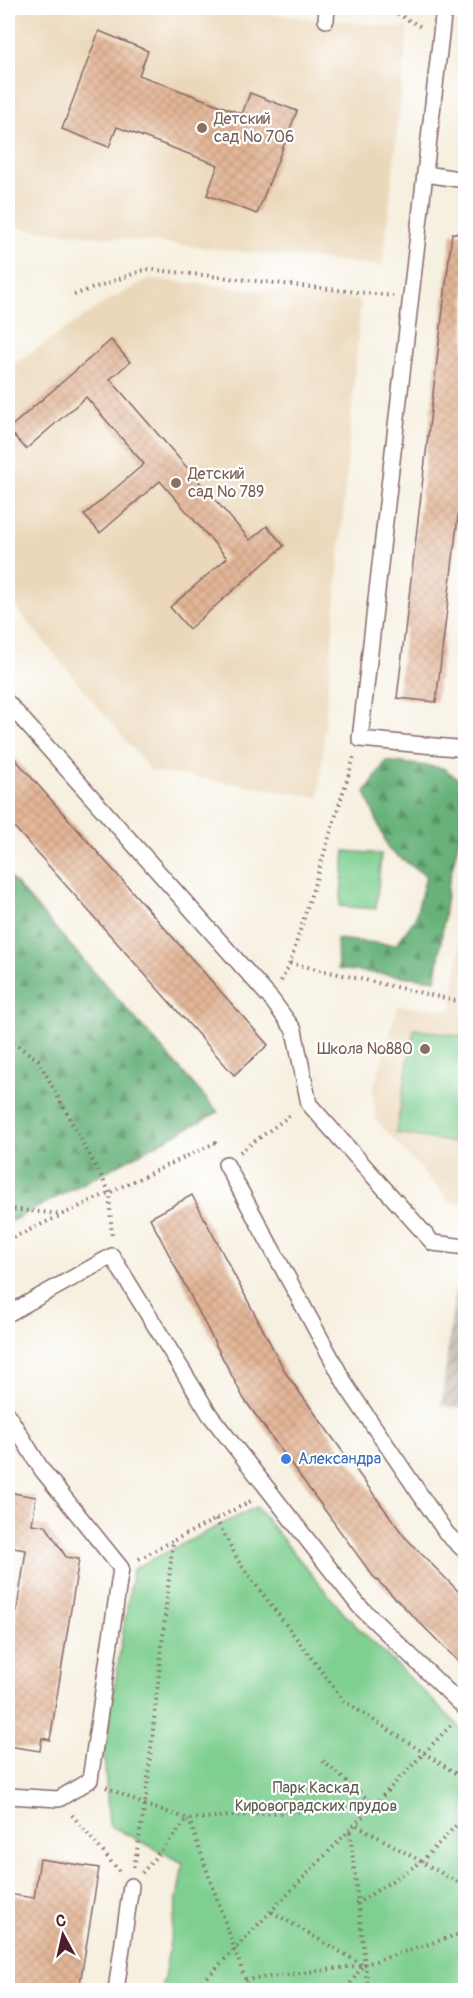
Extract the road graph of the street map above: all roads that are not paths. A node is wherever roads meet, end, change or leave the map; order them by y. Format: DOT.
graph roads {
  1 [pos="444,8"];
  2 [pos="426,174"];
  3 [pos="458,179"];
  4 [pos="8,704"];
  5 [pos="465,749"];
  6 [pos="226,1164"];
  7 [pos="465,1247"];
  8 [pos="8,1314"];
  9 [pos="8,1415"];
  10 [pos="465,1552"];
  11 [pos="462,1713"];
  12 [pos="8,1796"];
  13 [pos="131,1886"];
  14 [pos="116,1990"];
  1 -- 2 [label="lane"];
  2 -- 3 [label="lane"];
  2 -- 5 [label="lane"];
  4 -- 7 [label="lane"];
  6 -- 10 [label="lane"];
  8 -- 11 [label="lane"];
  9 -- 12 [label="lane"];
  13 -- 14 [label="lane"];
}
